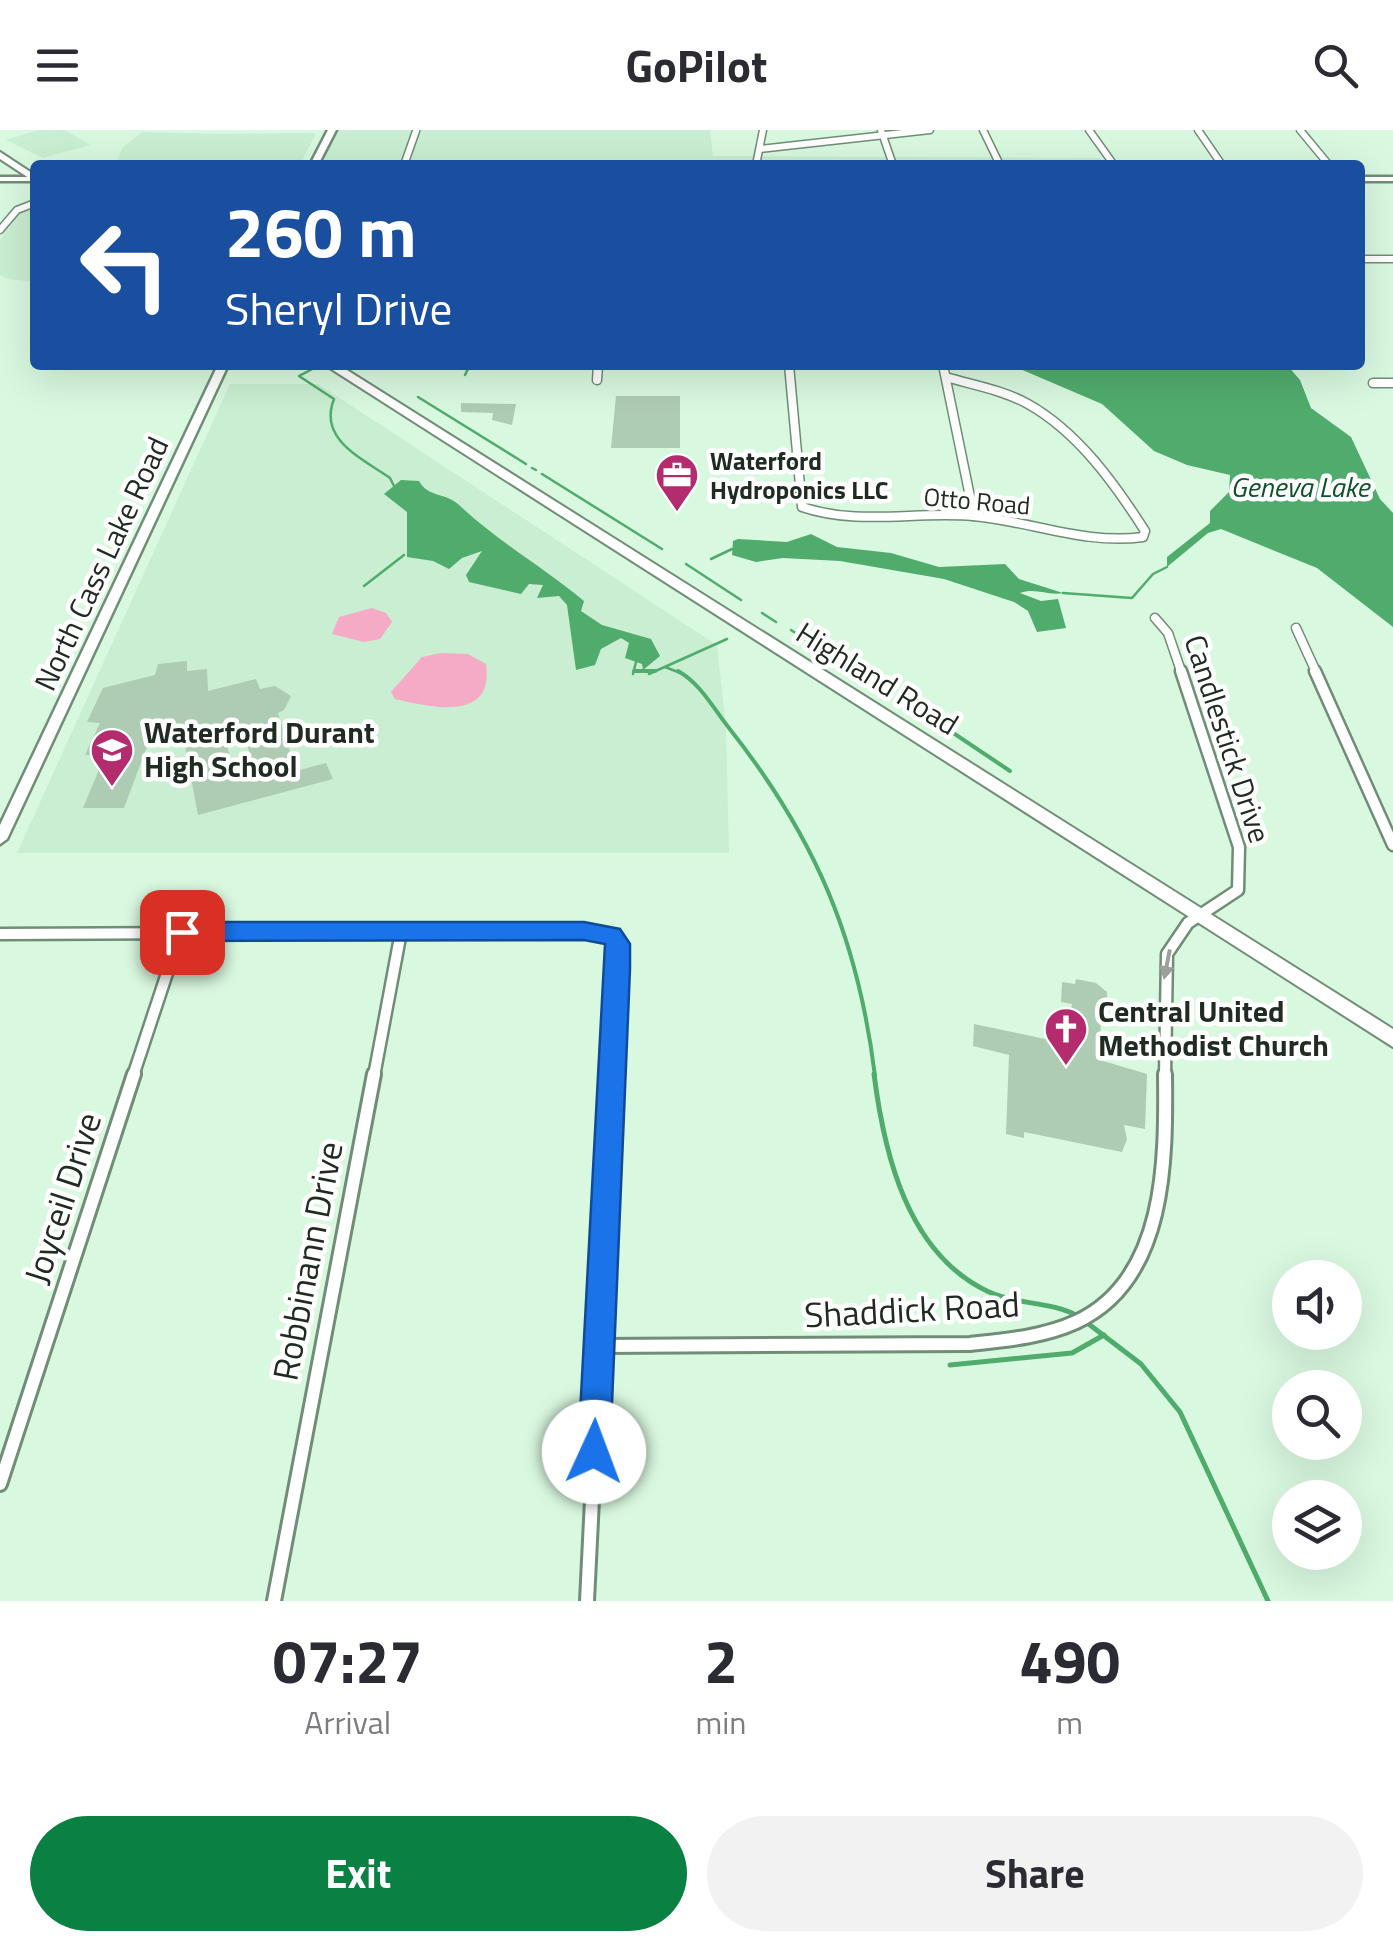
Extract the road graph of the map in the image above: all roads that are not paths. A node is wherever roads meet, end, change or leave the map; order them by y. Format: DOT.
graph roads {
  1 [pos="332,130"];
  2 [pos="763,130"];
  3 [pos="930,130"];
  4 [pos="983,130"];
  5 [pos="1089,130"];
  6 [pos="1198,130"];
  7 [pos="1300,130"];
  8 [pos="416,131"];
  9 [pos="882,134"];
  10 [pos="760,149"];
  11 [pos="0,155"];
  12 [pos="317,160"];
  13 [pos="406,160"];
  14 [pos="757,160"];
  15 [pos="891,160"];
  16 [pos="998,160"];
  17 [pos="1110,160"];
  18 [pos="1219,160"];
  19 [pos="1325,160"];
  20 [pos="30,176"];
  21 [pos="0,179"];
  22 [pos="30,179"];
  23 [pos="1365,179"];
  24 [pos="1393,179"];
  25 [pos="30,205"];
  26 [pos="4,220"];
  27 [pos="0,230"];
  28 [pos="1365,259"];
  29 [pos="1393,259"];
  30 [pos="221,370"];
  31 [pos="339,370"];
  32 [pos="598,370"];
  33 [pos="788,370"];
  34 [pos="944,370"];
  35 [pos="946,376"];
  36 [pos="597,380"];
  37 [pos="1374,383"];
  38 [pos="1393,383"];
  39 [pos="974,516"];
  40 [pos="1155,618"];
  41 [pos="1296,628"];
  42 [pos="0,840"];
  43 [pos="1393,845"];
  44 [pos="1195,913"];
  45 [pos="182,932"];
  46 [pos="401,932"];
  47 [pos="0,934"];
  48 [pos="1393,1040"];
  49 [pos="598,1346"];
  50 [pos="0,1484"];
  51 [pos="274,1601"];
  52 [pos="587,1601"];
  1 -- 12 [label="street"];
  2 -- 10 [label="street"];
  3 -- 9 [label="street"];
  4 -- 16 [label="street"];
  5 -- 17 [label="street"];
  6 -- 18 [label="street"];
  7 -- 19 [label="street"];
  8 -- 13 [label="street"];
  9 -- 10 [label="street"];
  9 -- 15 [label="street"];
  10 -- 14 [label="street"];
  11 -- 20 [label="highway"];
  21 -- 22 [label="street"];
  23 -- 24 [label="street"];
  25 -- 26 [label="street"];
  26 -- 27 [label="street"];
  28 -- 29 [label="street"];
  30 -- 42 [label="street, North Cass Lake Road"];
  31 -- 44 [label="highway, Highland Road"];
  32 -- 36 [label="street"];
  33 -- 39 [label="street, Otto Road"];
  34 -- 35 [label="street"];
  35 -- 39 [label="street"];
  35 -- 39 [label="street, Otto Road"];
  37 -- 38 [label="street"];
  40 -- 44 [label="street, Candlestick Drive"];
  41 -- 43 [label="street"];
  44 -- 48 [label="highway, Highland Road"];
  44 -- 49 [label="street, Shaddick Road, one-way"];
  45 -- 46 [label="street"];
  45 -- 47 [label="street"];
  45 -- 50 [label="street, Joyceil Drive"];
  46 -- 49 [label="street"];
  46 -- 51 [label="street, Robbinann Drive"];
  49 -- 52 [label="street"];
}
